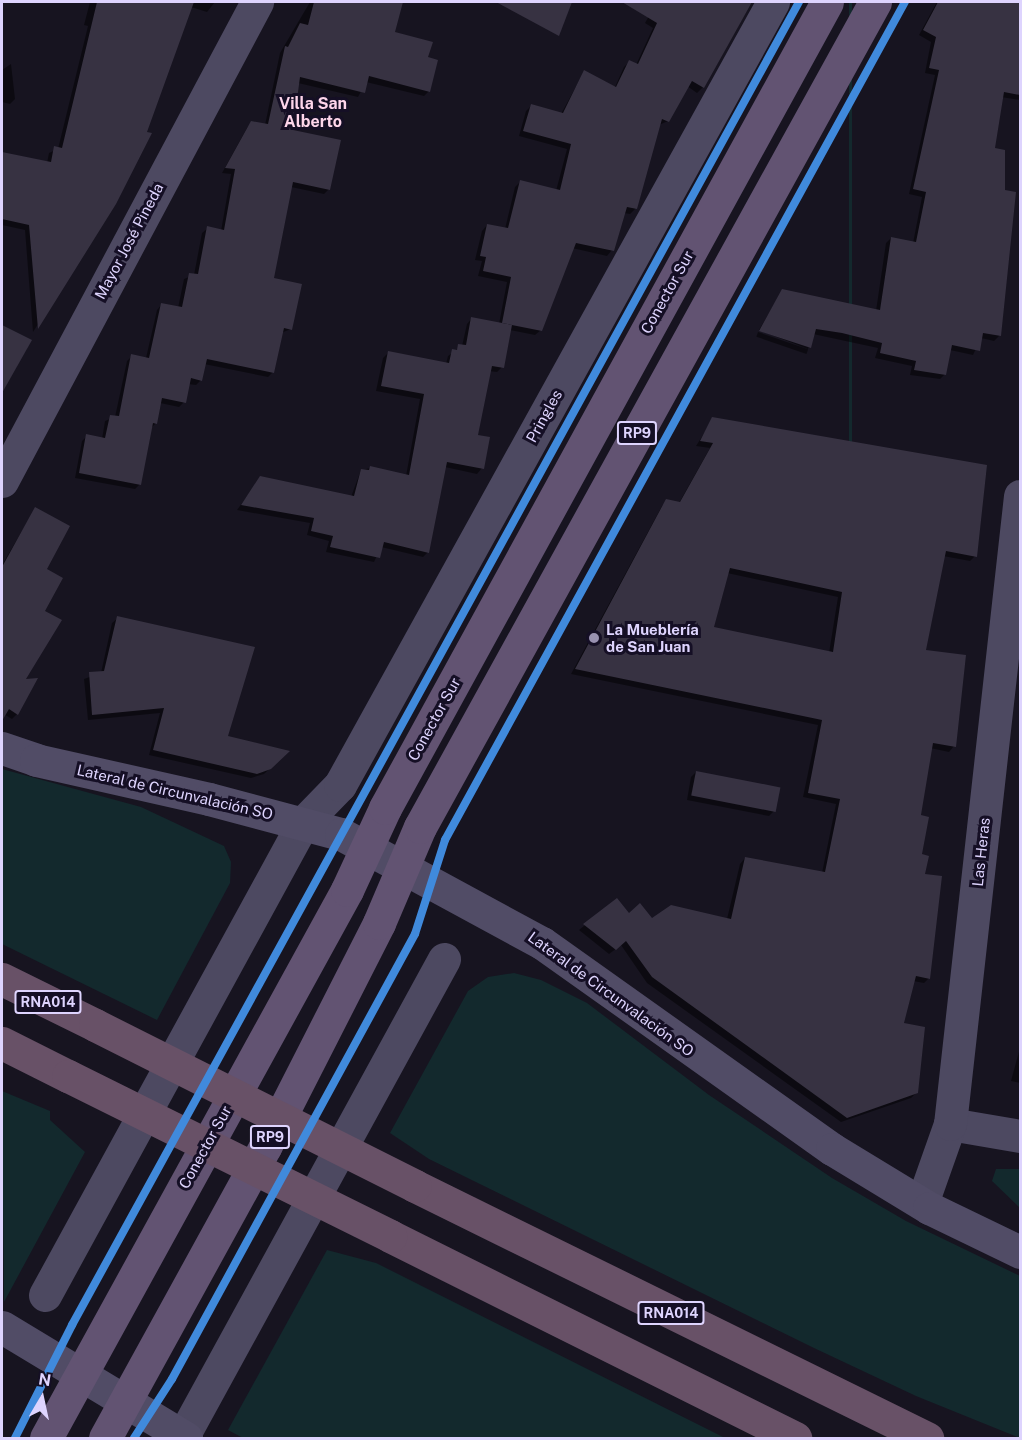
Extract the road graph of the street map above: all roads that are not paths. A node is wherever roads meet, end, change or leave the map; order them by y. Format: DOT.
graph roads {
  1 [pos="257,2"];
  2 [pos="773,2"];
  3 [pos="827,2"];
  4 [pos="874,2"];
  5 [pos="2,481"];
  6 [pos="1020,496"];
  7 [pos="1017,565"];
  8 [pos="2,748"];
  9 [pos="303,823"];
  10 [pos="367,848"];
  11 [pos="404,868"];
  12 [pos="444,959"];
  13 [pos="2,979"];
  14 [pos="2,1043"];
  15 [pos="950,1124"];
  16 [pos="1020,1136"];
  17 [pos="922,1203"];
  18 [pos="1020,1252"];
  19 [pos="45,1295"];
  20 [pos="2,1326"];
  21 [pos="81,1374"];
  22 [pos="125,1401"];
  23 [pos="46,1438"];
  24 [pos="105,1438"];
  25 [pos="184,1438"];
  26 [pos="795,1438"];
  27 [pos="927,1438"];
  1 -- 5 [label="street, Mayor José Pineda"];
  2 -- 9 [label="street, Pringles"];
  3 -- 10 [label="main road, Conector Sur / RP9"];
  4 -- 11 [label="main road, RP9"];
  6 -- 7 [label="street, Las Heras"];
  7 -- 15 [label="street, Las Heras"];
  8 -- 9 [label="street, Lateral de Circunvalación SO"];
  9 -- 10 [label="street, Lateral de Circunvalación SO"];
  9 -- 19 [label="street, Pringles"];
  10 -- 11 [label="street, Lateral de Circunvalación SO"];
  10 -- 21 [label="main road, Conector Sur / RP9"];
  11 -- 17 [label="street, Lateral de Circunvalación SO"];
  11 -- 22 [label="main road, RP9"];
  12 -- 25 [label="street"];
  13 -- 27 [label="highway, RNA014, bridge"];
  14 -- 26 [label="highway, bridge"];
  15 -- 16 [label="street"];
  15 -- 17 [label="street, Las Heras"];
  17 -- 18 [label="street, Lateral de Circunvalación SO"];
  20 -- 21 [label="street"];
  21 -- 22 [label="street"];
  21 -- 23 [label="main road, Conector Sur / RP9"];
  22 -- 24 [label="main road, RP9"];
  22 -- 25 [label="street"];
}
